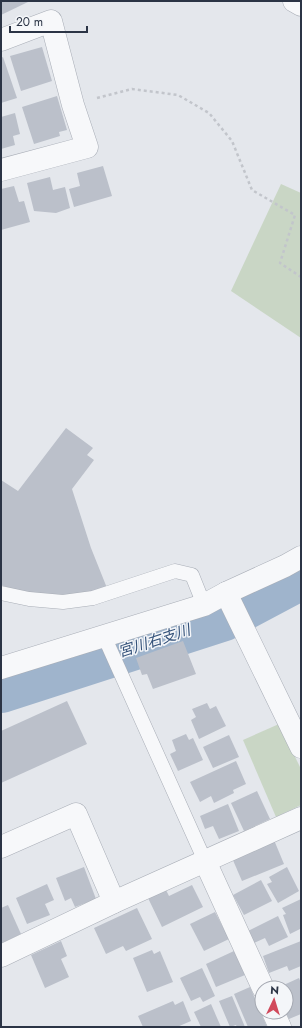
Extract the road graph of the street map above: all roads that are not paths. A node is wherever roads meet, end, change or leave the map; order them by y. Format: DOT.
graph roads {
  1 [pos="294,1"];
  2 [pos="301,5"];
  3 [pos="1,40"];
  4 [pos="1,170"];
  5 [pos="301,557"];
  6 [pos="1,593"];
  7 [pos="229,599"];
  8 [pos="204,605"];
  9 [pos="106,641"];
  10 [pos="1,668"];
  11 [pos="301,747"];
  12 [pos="301,818"];
  13 [pos="1,846"];
  14 [pos="205,861"];
  15 [pos="114,902"];
  16 [pos="1,956"];
  17 [pos="258,980"];
  1 -- 2 [label="street"];
  3 -- 4 [label="street"];
  5 -- 7 [label="street"];
  6 -- 8 [label="lane"];
  7 -- 8 [label="street"];
  7 -- 11 [label="street"];
  8 -- 9 [label="street"];
  9 -- 10 [label="street"];
  9 -- 14 [label="lane"];
  12 -- 14 [label="street"];
  13 -- 15 [label="street"];
  14 -- 15 [label="street"];
  14 -- 17 [label="street"];
  15 -- 16 [label="street"];
}
